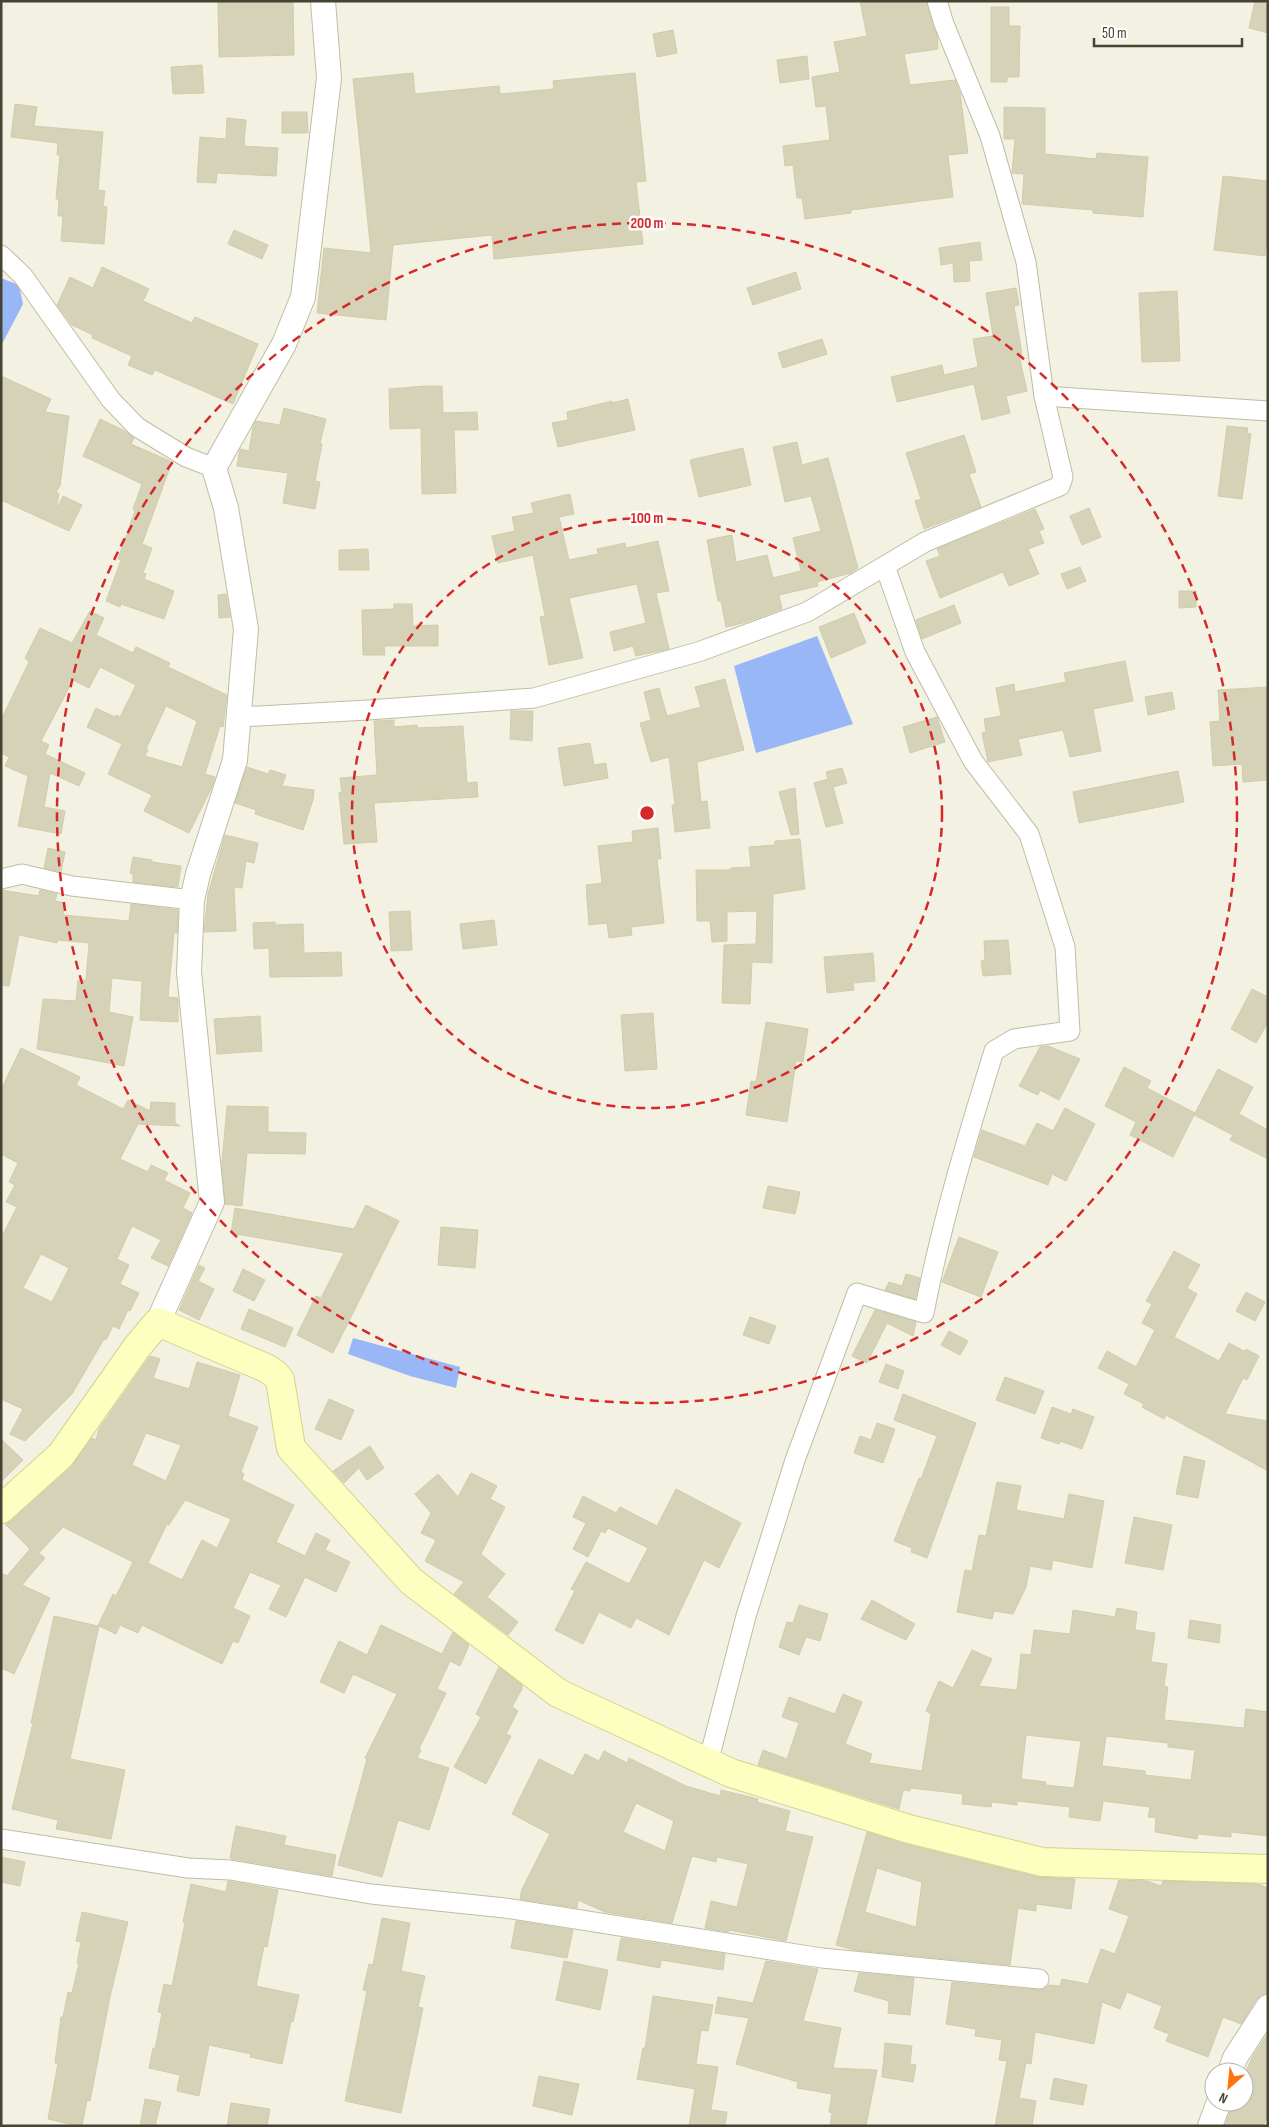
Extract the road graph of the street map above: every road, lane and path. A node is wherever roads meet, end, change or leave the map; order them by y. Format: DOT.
graph roads {
  1 [pos="323,1"];
  2 [pos="937,1"];
  3 [pos="1,255"];
  4 [pos="1044,396"];
  5 [pos="1268,411"];
  6 [pos="214,468"];
  7 [pos="885,566"];
  8 [pos="239,717"];
  9 [pos="1,879"];
  10 [pos="192,900"];
  11 [pos="158,1322"];
  12 [pos="1,1509"];
  13 [pos="708,1763"];
  14 [pos="1,1839"];
  15 [pos="1268,1869"];
  16 [pos="1039,1979"];
  17 [pos="1268,2007"];
  18 [pos="1234,2062"];
  19 [pos="1215,2112"];
  20 [pos="1210,2126"];
  1 -- 6 [label="street"];
  2 -- 4 [label="street"];
  3 -- 6 [label="street"];
  4 -- 5 [label="street"];
  4 -- 7 [label="street"];
  6 -- 8 [label="street"];
  7 -- 8 [label="street"];
  7 -- 13 [label="street"];
  8 -- 10 [label="street"];
  9 -- 10 [label="street"];
  10 -- 11 [label="street"];
  11 -- 12 [label="main road"];
  11 -- 13 [label="main road"];
  13 -- 15 [label="main road"];
  14 -- 16 [label="street"];
  17 -- 18 [label="street"];
  19 -- 20 [label="street"];
}
